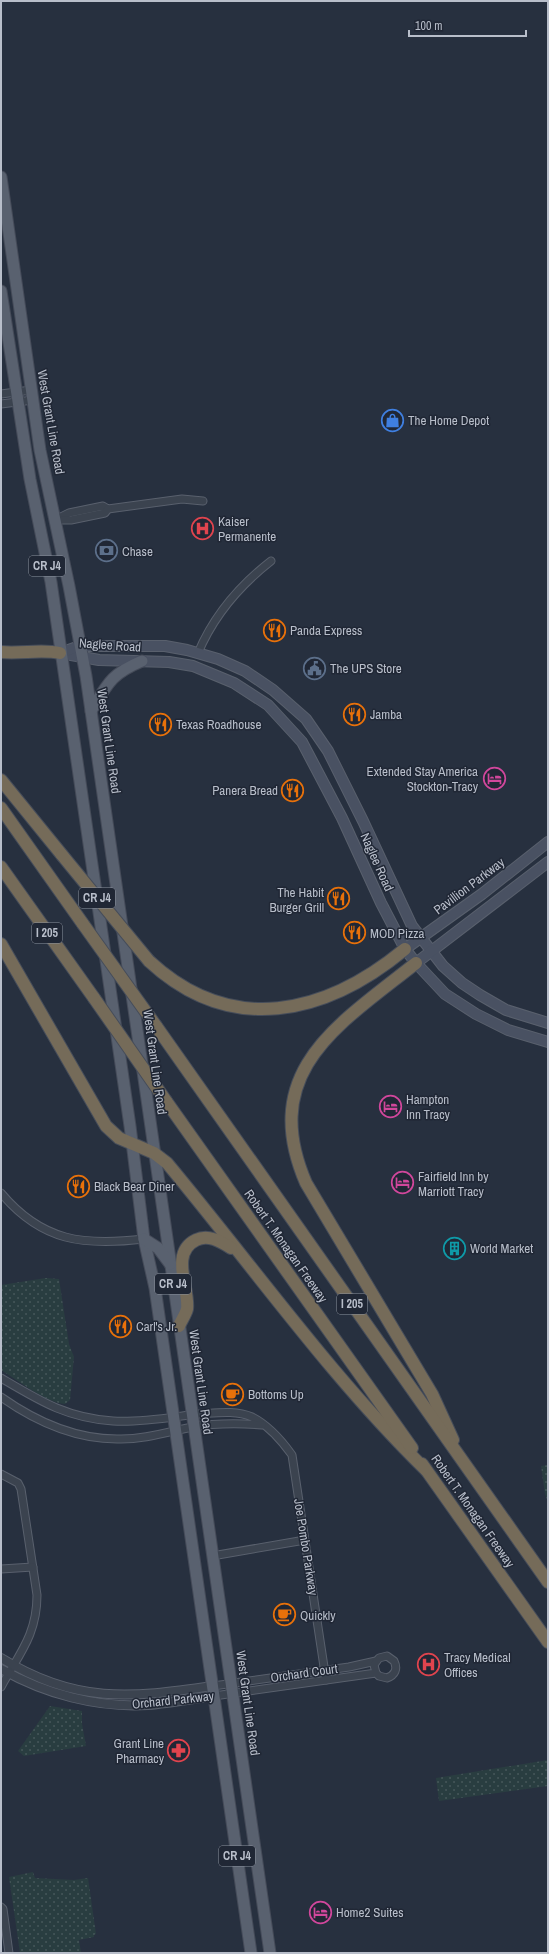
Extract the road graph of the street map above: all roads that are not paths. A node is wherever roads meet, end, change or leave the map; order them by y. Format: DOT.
graph roads {
  1 [pos="1,177"];
  2 [pos="1,291"];
  3 [pos="1,394"];
  4 [pos="32,395"];
  5 [pos="17,397"];
  6 [pos="1,404"];
  7 [pos="203,501"];
  8 [pos="55,520"];
  9 [pos="271,561"];
  10 [pos="80,646"];
  11 [pos="1,652"];
  12 [pos="60,653"];
  13 [pos="198,653"];
  14 [pos="82,658"];
  15 [pos="142,661"];
  16 [pos="91,711"];
  17 [pos="1,780"];
  18 [pos="1,808"];
  19 [pos="548,842"];
  20 [pos="548,862"];
  21 [pos="1,867"];
  22 [pos="421,938"];
  23 [pos="1,944"];
  24 [pos="405,949"];
  25 [pos="431,951"];
  26 [pos="416,964"];
  27 [pos="548,1023"];
  28 [pos="548,1042"];
  29 [pos="132,1143"];
  30 [pos="154,1153"];
  31 [pos="1,1193"];
  32 [pos="144,1239"];
  33 [pos="237,1252"];
  34 [pos="171,1265"];
  35 [pos="179,1326"];
  36 [pos="1,1378"];
  37 [pos="1,1398"];
  38 [pos="192,1415"];
  39 [pos="174,1416"];
  40 [pos="263,1425"];
  41 [pos="194,1427"];
  42 [pos="176,1431"];
  43 [pos="458,1455"];
  44 [pos="426,1470"];
  45 [pos="1,1474"];
  46 [pos="305,1540"];
  47 [pos="212,1556"];
  48 [pos="32,1566"];
  49 [pos="1,1569"];
  50 [pos="548,1582"];
  51 [pos="548,1642"];
  52 [pos="1,1658"];
  53 [pos="376,1661"];
  54 [pos="14,1666"];
  55 [pos="324,1670"];
  56 [pos="5,1672"];
  57 [pos="376,1673"];
  58 [pos="326,1680"];
  59 [pos="1,1687"];
  60 [pos="232,1689"];
  61 [pos="213,1691"];
  62 [pos="1,1907"];
  63 [pos="9,1953"];
  64 [pos="251,1953"];
  65 [pos="270,1953"];
  1 -- 4 [label="main road, West Grant Line Road / CR J4"];
  2 -- 5 [label="main road, CR J4"];
  3 -- 5 [label="street"];
  4 -- 5 [label="street"];
  4 -- 5 [label="street"];
  4 -- 8 [label="main road, West Grant Line Road / CR J4"];
  5 -- 6 [label="street"];
  5 -- 12 [label="main road, CR J4"];
  7 -- 8 [label="street"];
  8 -- 10 [label="main road, West Grant Line Road / CR J4"];
  9 -- 13 [label="street"];
  10 -- 12 [label="main road, Naglee Road"];
  10 -- 13 [label="main road, Naglee Road"];
  10 -- 14 [label="main road, West Grant Line Road / CR J4"];
  11 -- 12 [label="highway"];
  12 -- 14 [label="main road, Naglee Road"];
  12 -- 29 [label="main road, CR J4"];
  13 -- 22 [label="main road, Naglee Road"];
  14 -- 15 [label="main road, Naglee Road"];
  14 -- 16 [label="main road, West Grant Line Road / CR J4"];
  15 -- 16 [label="main road"];
  15 -- 24 [label="main road, Naglee Road"];
  16 -- 30 [label="main road, West Grant Line Road / CR J4"];
  17 -- 24 [label="highway, bridge"];
  18 -- 43 [label="highway, Robert T. Monagan Freeway / I 205, bridge"];
  19 -- 22 [label="main road, Pavillion Parkway"];
  20 -- 25 [label="main road"];
  21 -- 44 [label="highway, Robert T. Monagan Freeway / I 205, bridge"];
  22 -- 24 [label="main road, Pavillion Parkway"];
  22 -- 25 [label="main road, Naglee Road"];
  23 -- 29 [label="highway"];
  24 -- 26 [label="main road, Naglee Road"];
  25 -- 26 [label="main road"];
  25 -- 27 [label="main road, Naglee Road"];
  26 -- 28 [label="main road, Naglee Road"];
  26 -- 43 [label="highway"];
  29 -- 30 [label="highway"];
  29 -- 32 [label="main road, CR J4"];
  30 -- 33 [label="highway"];
  30 -- 34 [label="main road, West Grant Line Road / CR J4"];
  31 -- 32 [label="street"];
  32 -- 34 [label="main road"];
  32 -- 39 [label="main road, CR J4"];
  33 -- 35 [label="highway"];
  33 -- 44 [label="highway"];
  34 -- 35 [label="main road, West Grant Line Road / CR J4"];
  35 -- 38 [label="main road, West Grant Line Road / CR J4"];
  36 -- 39 [label="street, Joe Pombo Parkway"];
  37 -- 42 [label="street"];
  38 -- 39 [label="street, Joe Pombo Parkway"];
  38 -- 40 [label="street, Joe Pombo Parkway"];
  38 -- 41 [label="main road, West Grant Line Road / CR J4"];
  39 -- 42 [label="main road, CR J4"];
  40 -- 41 [label="street"];
  40 -- 46 [label="street, Joe Pombo Parkway"];
  41 -- 42 [label="street"];
  41 -- 47 [label="main road, West Grant Line Road / CR J4"];
  42 -- 61 [label="main road, CR J4"];
  43 -- 50 [label="highway, Robert T. Monagan Freeway / I 205"];
  44 -- 51 [label="highway, Robert T. Monagan Freeway / I 205"];
  45 -- 48 [label="street"];
  46 -- 47 [label="street"];
  46 -- 55 [label="street, Joe Pombo Parkway"];
  47 -- 60 [label="main road, West Grant Line Road / CR J4"];
  48 -- 49 [label="street"];
  48 -- 54 [label="street"];
  52 -- 54 [label="street, Orchard Parkway"];
  53 -- 55 [label="street, Orchard Court"];
  53 -- 57 [label="street"];
  53 -- 57 [label="street"];
  54 -- 56 [label="street"];
  54 -- 61 [label="street, Orchard Parkway"];
  55 -- 58 [label="street, Joe Pombo Parkway"];
  55 -- 60 [label="street, Orchard Court"];
  56 -- 59 [label="street"];
  56 -- 61 [label="street, Orchard Parkway"];
  57 -- 58 [label="street, Orchard Parkway"];
  58 -- 60 [label="street, Orchard Parkway"];
  60 -- 61 [label="street, Orchard Parkway"];
  60 -- 61 [label="street, Orchard Parkway"];
  60 -- 65 [label="main road, West Grant Line Road / CR J4"];
  61 -- 64 [label="main road, CR J4"];
  62 -- 63 [label="street"];
}
